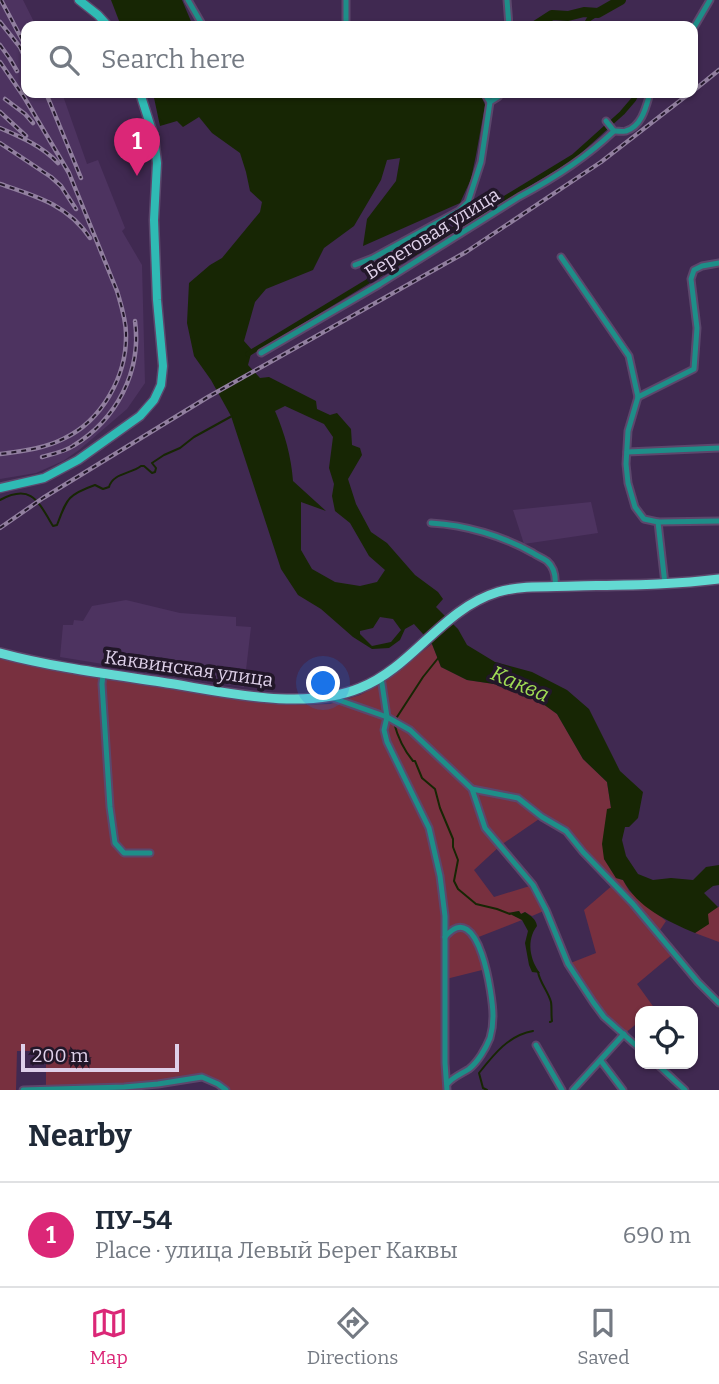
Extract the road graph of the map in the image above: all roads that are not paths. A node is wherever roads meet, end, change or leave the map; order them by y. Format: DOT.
graph roads {
  1 [pos="79,0"];
  2 [pos="188,0"];
  3 [pos="346,0"];
  4 [pos="508,0"];
  5 [pos="710,0"];
  6 [pos="103,21"];
  7 [pos="200,21"];
  8 [pos="346,21"];
  9 [pos="509,21"];
  10 [pos="698,21"];
  11 [pos="142,98"];
  12 [pos="487,98"];
  13 [pos="496,98"];
  14 [pos="649,98"];
  15 [pos="490,102"];
  16 [pos="606,121"];
  17 [pos="614,131"];
  18 [pos="561,257"];
  19 [pos="719,263"];
  20 [pos="355,265"];
  21 [pos="261,353"];
  22 [pos="638,397"];
  23 [pos="719,448"];
  24 [pos="627,452"];
  25 [pos="0,488"];
  26 [pos="719,522"];
  27 [pos="431,523"];
  28 [pos="658,523"];
  29 [pos="719,579"];
  30 [pos="665,584"];
  31 [pos="555,587"];
  32 [pos="0,653"];
  33 [pos="103,674"];
  34 [pos="381,677"];
  35 [pos="330,697"];
  36 [pos="387,717"];
  37 [pos="472,789"];
  38 [pos="150,853"];
  39 [pos="445,937"];
  40 [pos="719,1003"];
  41 [pos="624,1034"];
  42 [pos="635,1044"];
  43 [pos="536,1045"];
  44 [pos="601,1061"];
  45 [pos="662,1069"];
  46 [pos="447,1087"];
  47 [pos="58,1089"];
  48 [pos="23,1090"];
  49 [pos="226,1090"];
  50 [pos="562,1090"];
  51 [pos="573,1090"];
  52 [pos="623,1090"];
  53 [pos="685,1090"];
  1 -- 6 [label="main road"];
  2 -- 7 [label="street"];
  3 -- 8 [label="street"];
  4 -- 9 [label="street"];
  5 -- 10 [label="street"];
  11 -- 25 [label="main road"];
  12 -- 15 [label="street"];
  13 -- 15 [label="street"];
  14 -- 17 [label="street, Береговая улица"];
  15 -- 20 [label="street"];
  16 -- 17 [label="street"];
  17 -- 21 [label="street, Береговая улица"];
  18 -- 22 [label="street"];
  19 -- 22 [label="street"];
  22 -- 24 [label="street"];
  23 -- 24 [label="street"];
  24 -- 28 [label="street"];
  26 -- 28 [label="street"];
  27 -- 31 [label="street"];
  28 -- 30 [label="street"];
  29 -- 30 [label="main road, Каквинская улица"];
  30 -- 31 [label="main road, Каквинская улица"];
  31 -- 34 [label="main road, Каквинская улица"];
  32 -- 33 [label="main road, Каквинская улица"];
  33 -- 35 [label="main road, Каквинская улица"];
  33 -- 38 [label="street"];
  34 -- 35 [label="main road, Каквинская улица"];
  34 -- 36 [label="street"];
  35 -- 36 [label="street"];
  36 -- 37 [label="street"];
  36 -- 39 [label="street"];
  37 -- 40 [label="street"];
  37 -- 41 [label="street"];
  39 -- 46 [label="street"];
  39 -- 46 [label="street"];
  41 -- 42 [label="street"];
  41 -- 44 [label="street"];
  43 -- 50 [label="street"];
  44 -- 51 [label="street"];
  44 -- 52 [label="street"];
  45 -- 53 [label="street"];
  47 -- 48 [label="street"];
  47 -- 49 [label="street"];
}
